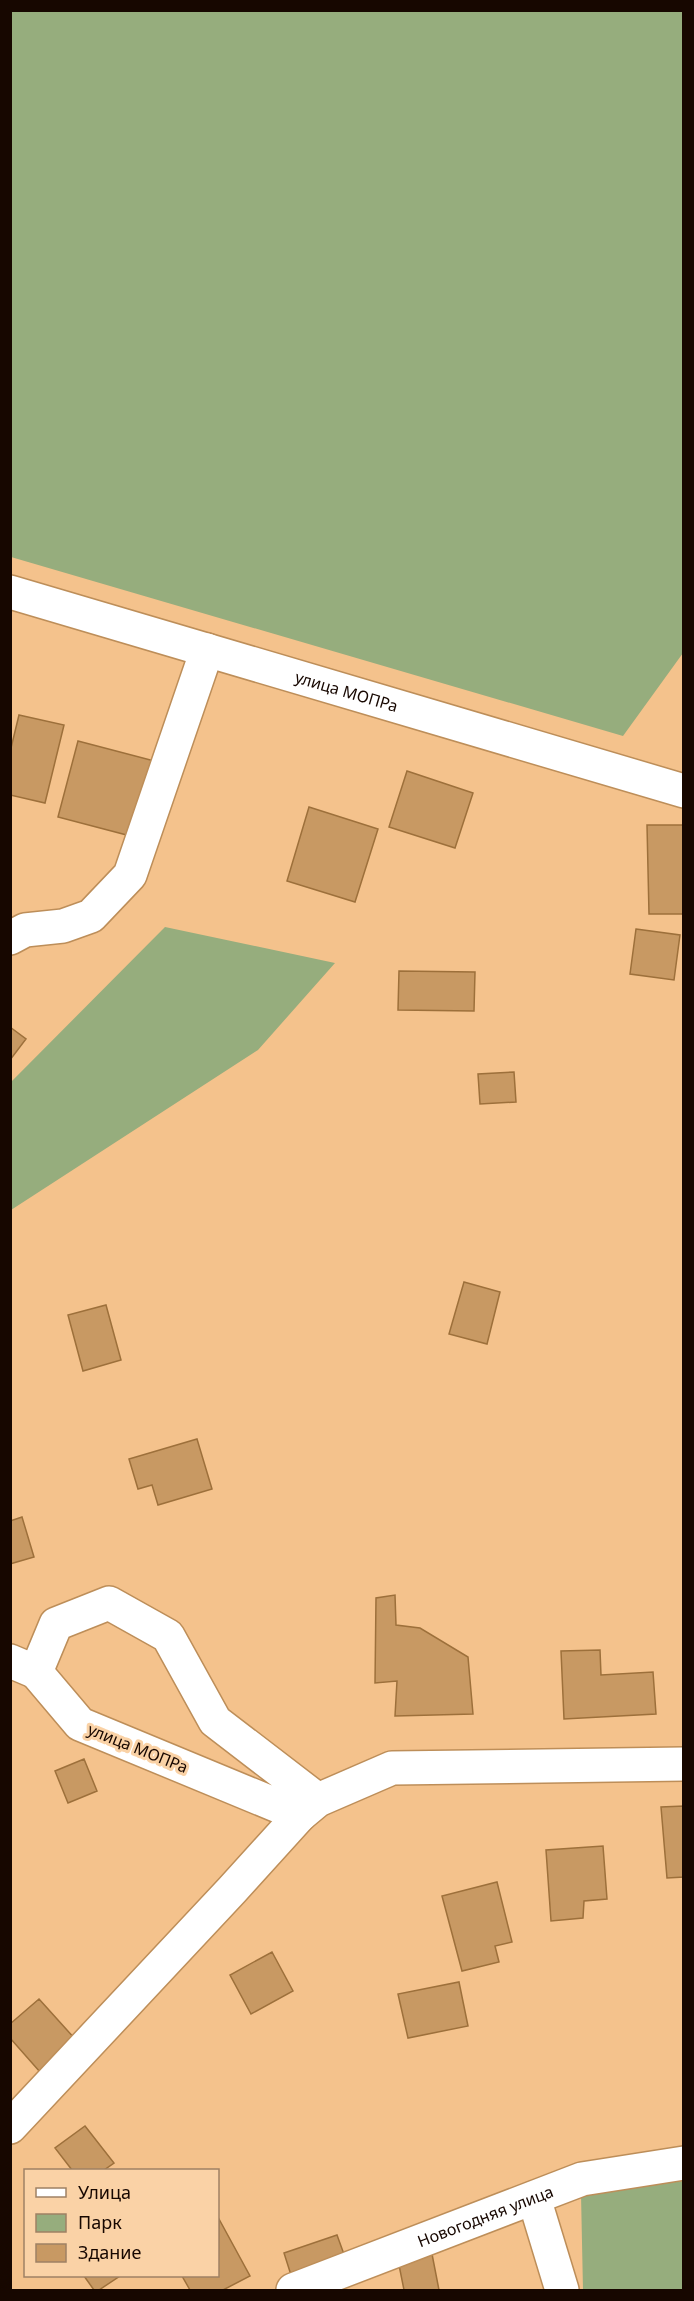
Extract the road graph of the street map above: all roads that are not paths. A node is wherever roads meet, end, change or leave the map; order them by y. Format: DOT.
graph roads {
  1 [pos="10,592"];
  2 [pos="207,650"];
  3 [pos="684,791"];
  4 [pos="10,938"];
  5 [pos="23,1667"];
  6 [pos="684,1764"];
  7 [pos="309,1807"];
  8 [pos="10,2127"];
  9 [pos="684,2163"];
  10 [pos="534,2198"];
  11 [pos="293,2290"];
  12 [pos="562,2290"];
  1 -- 2 [label="street, улица МОПРа"];
  2 -- 3 [label="street, улица МОПРа"];
  2 -- 4 [label="street"];
  5 -- 7 [label="street, улица МОПРа"];
  5 -- 7 [label="street, улица МОПРа"];
  6 -- 7 [label="street"];
  7 -- 8 [label="street"];
  9 -- 10 [label="street, Новогодняя улица"];
  10 -- 11 [label="street, Новогодняя улица"];
  10 -- 12 [label="street"];
}
